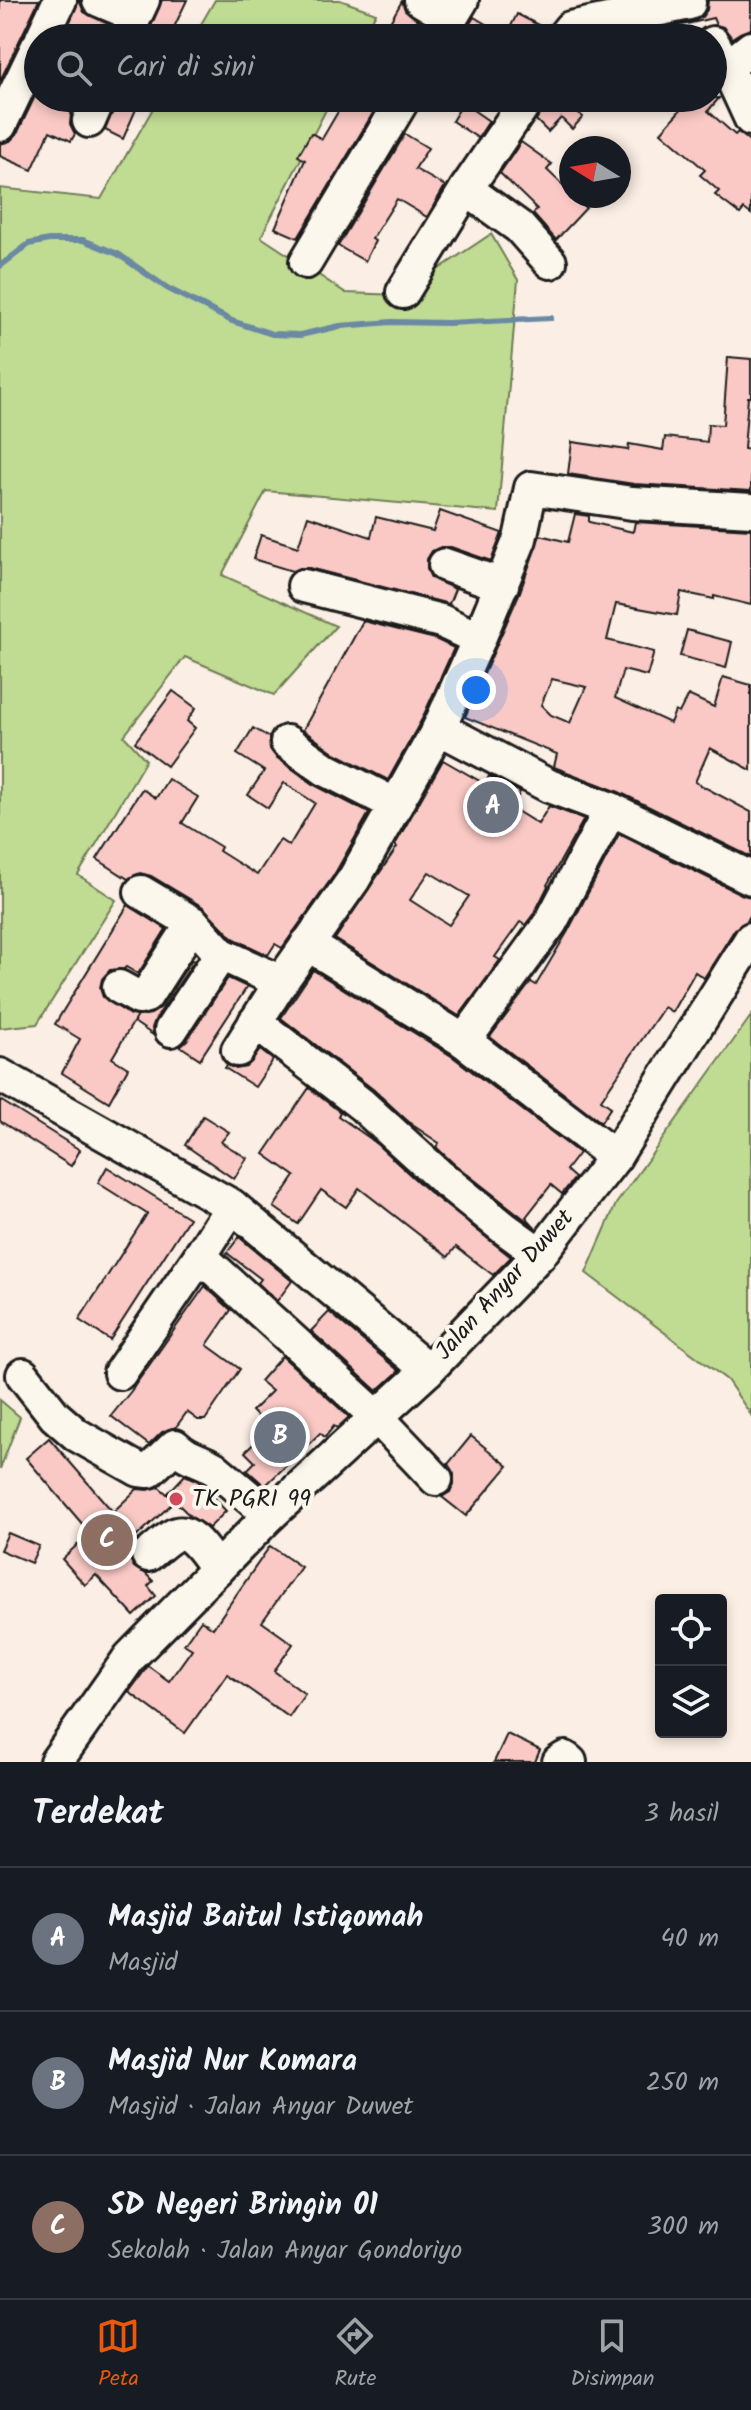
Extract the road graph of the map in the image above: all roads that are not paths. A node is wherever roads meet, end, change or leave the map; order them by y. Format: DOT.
graph roads {
  1 [pos="60,0"];
  2 [pos="99,0"];
  3 [pos="421,0"];
  4 [pos="689,2"];
  5 [pos="135,18"];
  6 [pos="451,19"];
  7 [pos="49,24"];
  8 [pos="588,24"];
  9 [pos="702,24"];
  10 [pos="730,53"];
  11 [pos="24,75"];
  12 [pos="396,112"];
  13 [pos="518,112"];
  14 [pos="751,119"];
  15 [pos="0,125"];
  16 [pos="466,189"];
  17 [pos="306,262"];
  18 [pos="550,262"];
  19 [pos="403,292"];
  20 [pos="751,510"];
  21 [pos="445,565"];
  22 [pos="502,585"];
  23 [pos="304,586"];
  24 [pos="479,639"];
  25 [pos="439,728"];
  26 [pos="287,742"];
  27 [pos="396,805"];
  28 [pos="611,809"];
  29 [pos="751,878"];
  30 [pos="141,892"];
  31 [pos="193,923"];
  32 [pos="751,939"];
  33 [pos="307,944"];
  34 [pos="221,954"];
  35 [pos="281,982"];
  36 [pos="119,987"];
  37 [pos="255,1022"];
  38 [pos="171,1030"];
  39 [pos="464,1041"];
  40 [pos="238,1050"];
  41 [pos="0,1075"];
  42 [pos="615,1157"];
  43 [pos="232,1206"];
  44 [pos="540,1254"];
  45 [pos="200,1256"];
  46 [pos="428,1370"];
  47 [pos="120,1373"];
  48 [pos="23,1375"];
  49 [pos="377,1417"];
  50 [pos="436,1479"];
  51 [pos="270,1515"];
  52 [pos="148,1555"];
  53 [pos="217,1569"];
  54 [pos="56,1762"];
  1 -- 7 [label="street"];
  2 -- 5 [label="street"];
  3 -- 6 [label="street"];
  4 -- 8 [label="street"];
  4 -- 9 [label="street"];
  10 -- 14 [label="street"];
  11 -- 15 [label="street"];
  12 -- 17 [label="street"];
  13 -- 16 [label="street"];
  16 -- 18 [label="street"];
  16 -- 19 [label="street"];
  20 -- 22 [label="street"];
  21 -- 22 [label="street"];
  22 -- 24 [label="street"];
  23 -- 24 [label="street"];
  24 -- 25 [label="street"];
  25 -- 27 [label="street"];
  25 -- 28 [label="street"];
  26 -- 27 [label="street"];
  27 -- 33 [label="street"];
  28 -- 29 [label="street"];
  28 -- 39 [label="street"];
  30 -- 31 [label="street"];
  31 -- 34 [label="street"];
  31 -- 36 [label="street"];
  32 -- 42 [label="street, Jalan Anyar Duwet"];
  33 -- 35 [label="street"];
  33 -- 39 [label="street"];
  34 -- 35 [label="street"];
  34 -- 38 [label="street"];
  35 -- 37 [label="street"];
  37 -- 40 [label="street"];
  37 -- 44 [label="street"];
  39 -- 42 [label="street"];
  41 -- 43 [label="street"];
  42 -- 44 [label="street, Jalan Anyar Duwet"];
  43 -- 45 [label="street"];
  43 -- 46 [label="street"];
  44 -- 46 [label="street, Jalan Anyar Duwet"];
  45 -- 47 [label="street"];
  45 -- 49 [label="street"];
  46 -- 49 [label="street, Jalan Anyar Duwet"];
  48 -- 51 [label="street"];
  49 -- 50 [label="street"];
  49 -- 51 [label="street, Jalan Anyar Duwet"];
  51 -- 53 [label="street, Jalan Anyar Duwet"];
  52 -- 53 [label="street"];
  53 -- 54 [label="street, Jalan Anyar Duwet"];
}
